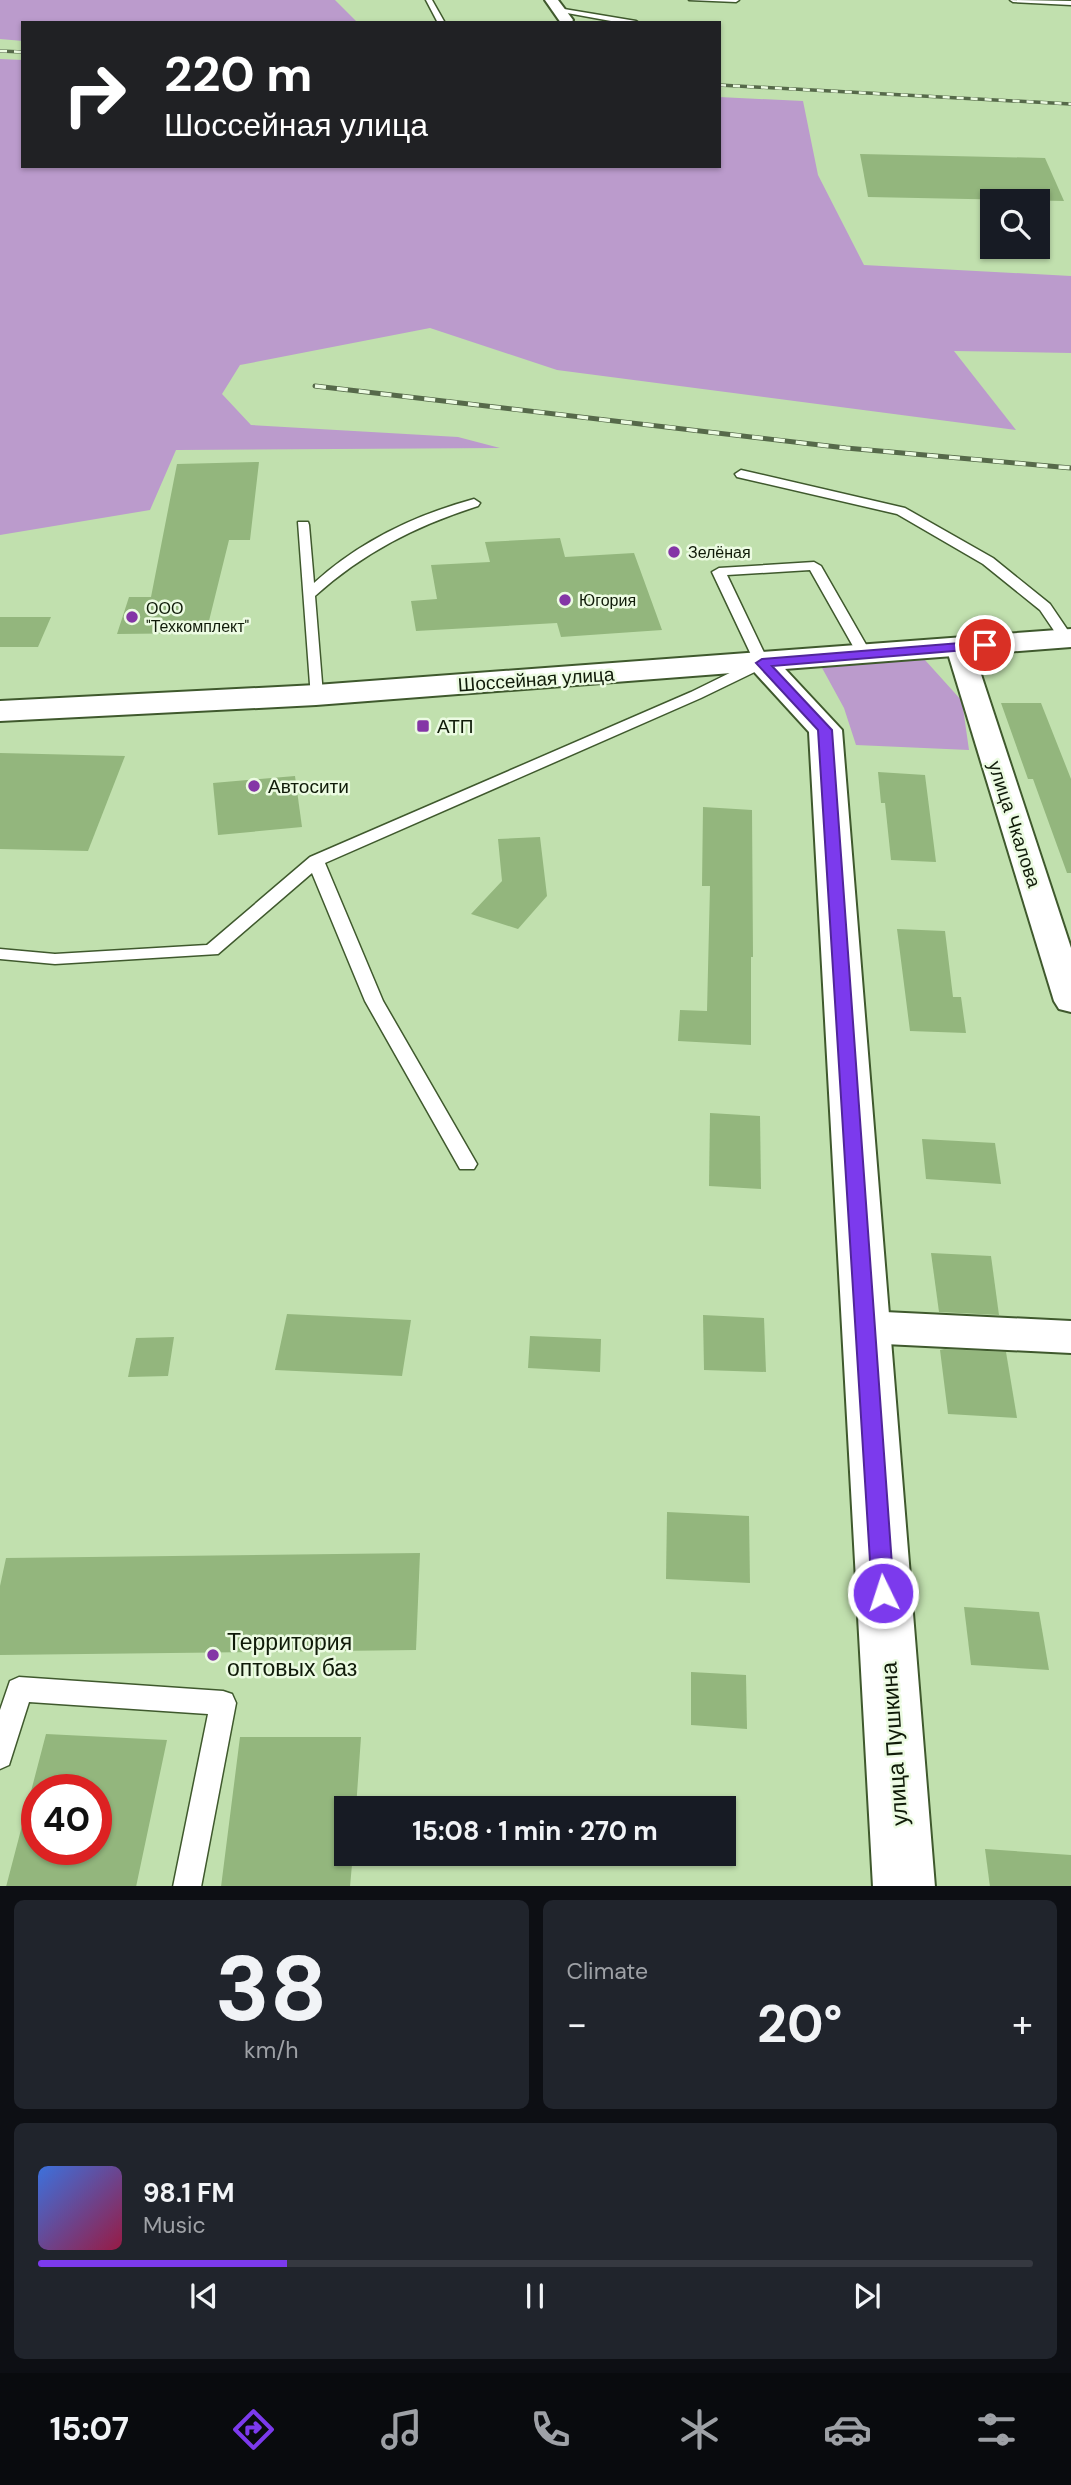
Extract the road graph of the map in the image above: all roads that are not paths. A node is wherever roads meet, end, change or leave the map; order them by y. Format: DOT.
graph roads {
  1 [pos="429,0"];
  2 [pos="692,0"];
  3 [pos="736,0"];
  4 [pos="1013,0"];
  5 [pos="1054,2"];
  6 [pos="1071,3"];
  7 [pos="557,13"];
  8 [pos="441,21"];
  9 [pos="620,21"];
  10 [pos="741,474"];
  11 [pos="474,502"];
  12 [pos="303,525"];
  13 [pos="310,594"];
  14 [pos="1068,638"];
  15 [pos="959,647"];
  16 [pos="864,654"];
  17 [pos="762,663"];
  18 [pos="316,695"];
  19 [pos="0,711"];
  20 [pos="316,861"];
  21 [pos="0,954"];
  22 [pos="1071,1001"];
  23 [pos="467,1164"];
  24 [pos="864,1327"];
  25 [pos="1071,1338"];
  26 [pos="0,1756"];
  27 [pos="187,1886"];
  28 [pos="904,1886"];
  1 -- 8 [label="lane"];
  2 -- 3 [label="lane"];
  4 -- 5 [label="lane"];
  5 -- 6 [label="lane"];
  7 -- 9 [label="lane"];
  10 -- 14 [label="lane"];
  11 -- 13 [label="lane"];
  12 -- 13 [label="lane"];
  13 -- 18 [label="lane"];
  14 -- 15 [label="street, Шоссейная улица"];
  15 -- 16 [label="street, Шоссейная улица"];
  15 -- 22 [label="street, улица Чкалова"];
  16 -- 17 [label="street, Шоссейная улица"];
  16 -- 17 [label="lane"];
  17 -- 18 [label="street, Шоссейная улица"];
  17 -- 20 [label="lane"];
  17 -- 24 [label="street, улица Пушкина"];
  18 -- 19 [label="street, Шоссейная улица"];
  20 -- 21 [label="lane"];
  20 -- 23 [label="lane"];
  24 -- 25 [label="street"];
  24 -- 28 [label="street, улица Пушкина"];
  26 -- 27 [label="lane"];
}
